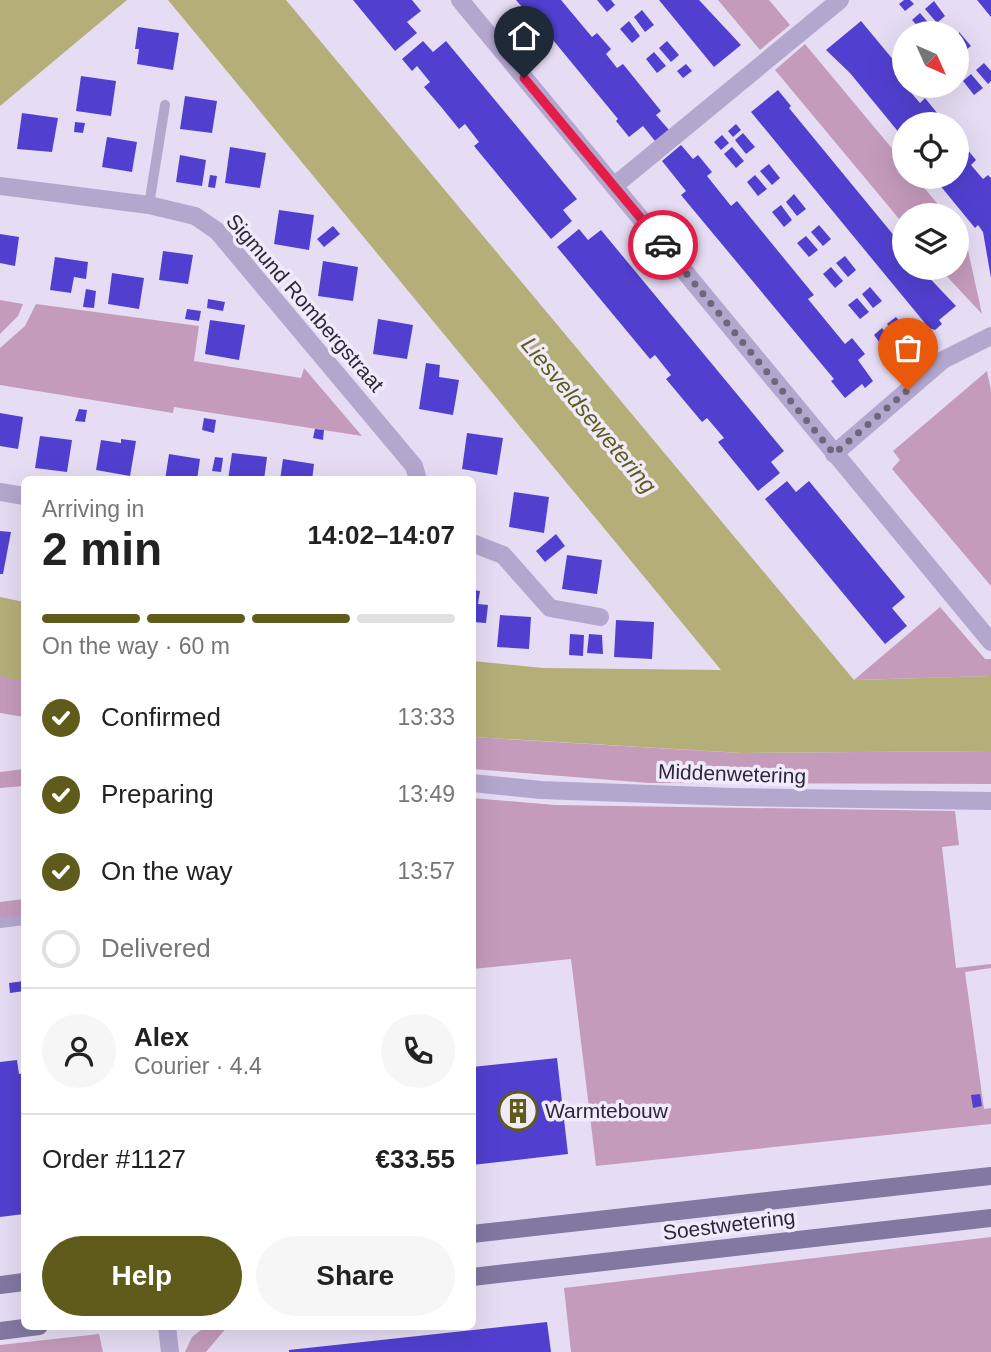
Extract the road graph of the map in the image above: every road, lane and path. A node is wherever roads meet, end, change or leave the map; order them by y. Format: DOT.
graph roads {
  1 [pos="840,0"];
  2 [pos="463,1"];
  3 [pos="165,104"];
  4 [pos="0,186"];
  5 [pos="614,186"];
  6 [pos="149,205"];
  7 [pos="991,336"];
  8 [pos="834,454"];
  9 [pos="417,476"];
  10 [pos="0,492"];
  11 [pos="21,496"];
  12 [pos="476,545"];
  13 [pos="600,617"];
  14 [pos="991,642"];
  15 [pos="476,783"];
  16 [pos="991,801"];
  17 [pos="21,920"];
  18 [pos="0,923"];
  19 [pos="991,1176"];
  20 [pos="991,1218"];
  21 [pos="476,1234"];
  22 [pos="476,1277"];
  23 [pos="21,1282"];
  24 [pos="0,1285"];
  25 [pos="21,1328"];
  26 [pos="167,1330"];
  27 [pos="0,1331"];
  28 [pos="170,1352"];
  1 -- 5 [label="street"];
  2 -- 5 [label="street"];
  3 -- 6 [label="lane"];
  4 -- 6 [label="street, Sigmund Rombergstraat"];
  5 -- 8 [label="street"];
  6 -- 9 [label="street, Sigmund Rombergstraat"];
  7 -- 8 [label="street"];
  8 -- 14 [label="street"];
  10 -- 11 [label="street"];
  12 -- 13 [label="street"];
  15 -- 16 [label="street, Middenwetering"];
  17 -- 18 [label="lane"];
  19 -- 21 [label="main road, Soestwetering"];
  20 -- 22 [label="main road, Soestwetering"];
  23 -- 24 [label="main road"];
  25 -- 27 [label="main road"];
  26 -- 28 [label="street"];
}
